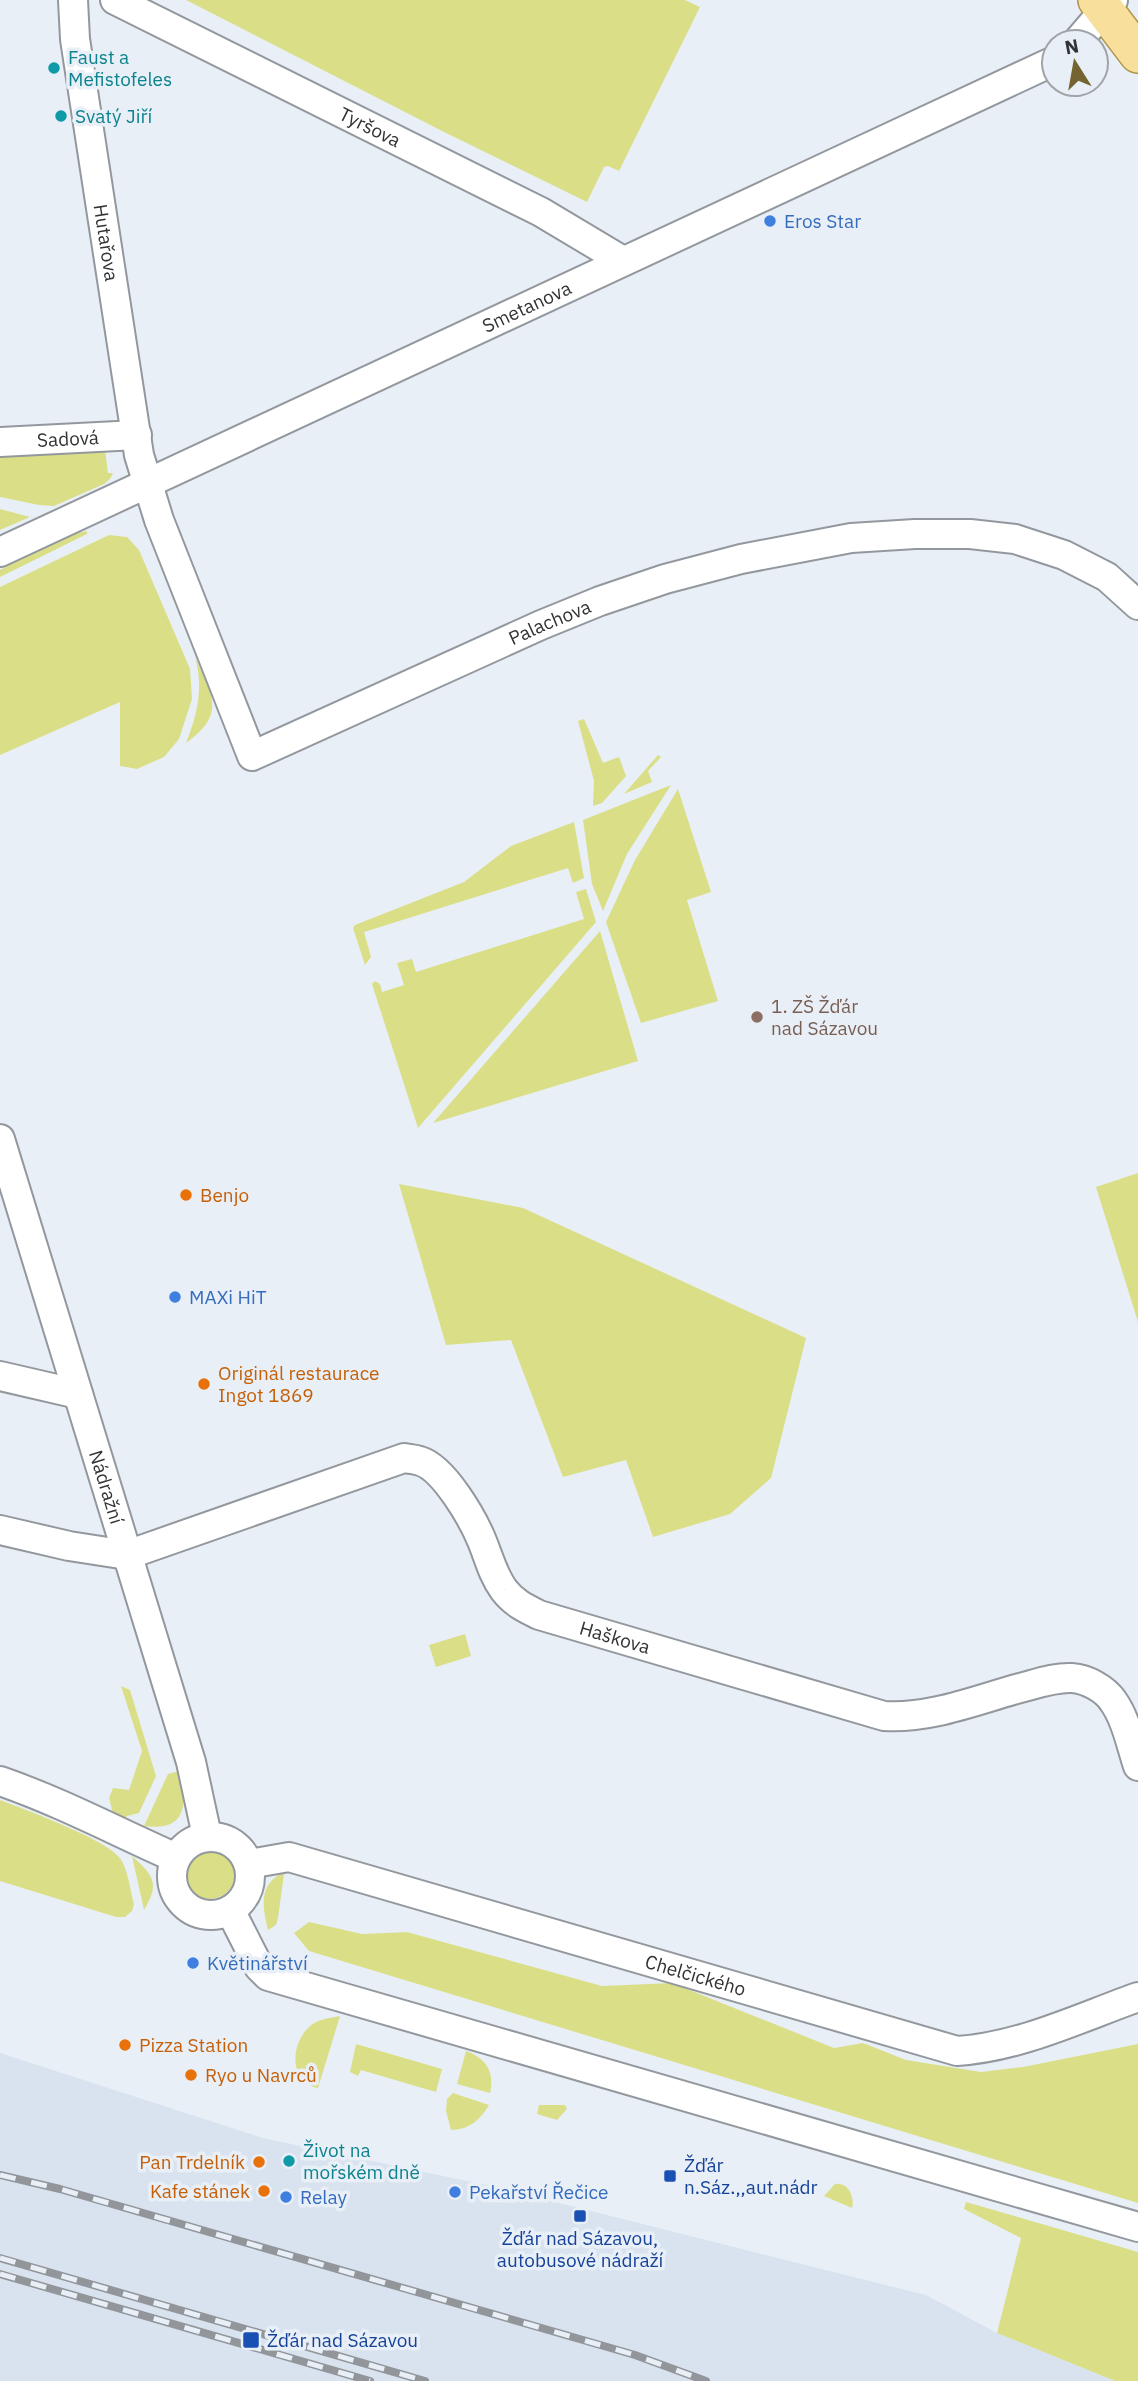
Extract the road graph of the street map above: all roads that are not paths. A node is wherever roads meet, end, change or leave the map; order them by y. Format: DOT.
graph roads {
  1 [pos="73,0"];
  2 [pos="115,0"];
  3 [pos="1105,3"];
  4 [pos="1087,28"];
  5 [pos="1138,54"];
  6 [pos="1040,67"];
  7 [pos="623,261"];
  8 [pos="136,435"];
  9 [pos="0,442"];
  10 [pos="148,482"];
  11 [pos="0,552"];
  12 [pos="1138,605"];
  13 [pos="0,1139"];
  14 [pos="11,1213"];
  15 [pos="0,1376"];
  16 [pos="78,1394"];
  17 [pos="0,1530"];
  18 [pos="127,1555"];
  19 [pos="1138,1766"];
  20 [pos="0,1781"];
  21 [pos="207,1836"];
  22 [pos="176,1858"];
  23 [pos="250,1864"];
  24 [pos="230,1910"];
  25 [pos="1138,1997"];
  26 [pos="1138,2227"];
  1 -- 8 [label="street, Hutařova"];
  2 -- 7 [label="street, Tyršova"];
  3 -- 4 [label="street"];
  3 -- 5 [label="main road"];
  6 -- 7 [label="street, Smetanova"];
  7 -- 10 [label="street, Smetanova"];
  8 -- 9 [label="street, Sadová"];
  8 -- 10 [label="street, Hutařova"];
  10 -- 11 [label="street, Smetanova"];
  10 -- 12 [label="street, Palachova"];
  13 -- 14 [label="street, Nádražní"];
  14 -- 16 [label="street, Nádražní"];
  15 -- 16 [label="street"];
  16 -- 18 [label="street, Nádražní"];
  17 -- 18 [label="street"];
  18 -- 19 [label="street, Haškova"];
  18 -- 21 [label="street, Nádražní"];
  20 -- 22 [label="street"];
  21 -- 22 [label="street"];
  21 -- 23 [label="street"];
  22 -- 24 [label="street"];
  23 -- 24 [label="street"];
  23 -- 25 [label="street, Chelčického"];
  24 -- 26 [label="street"];
}
